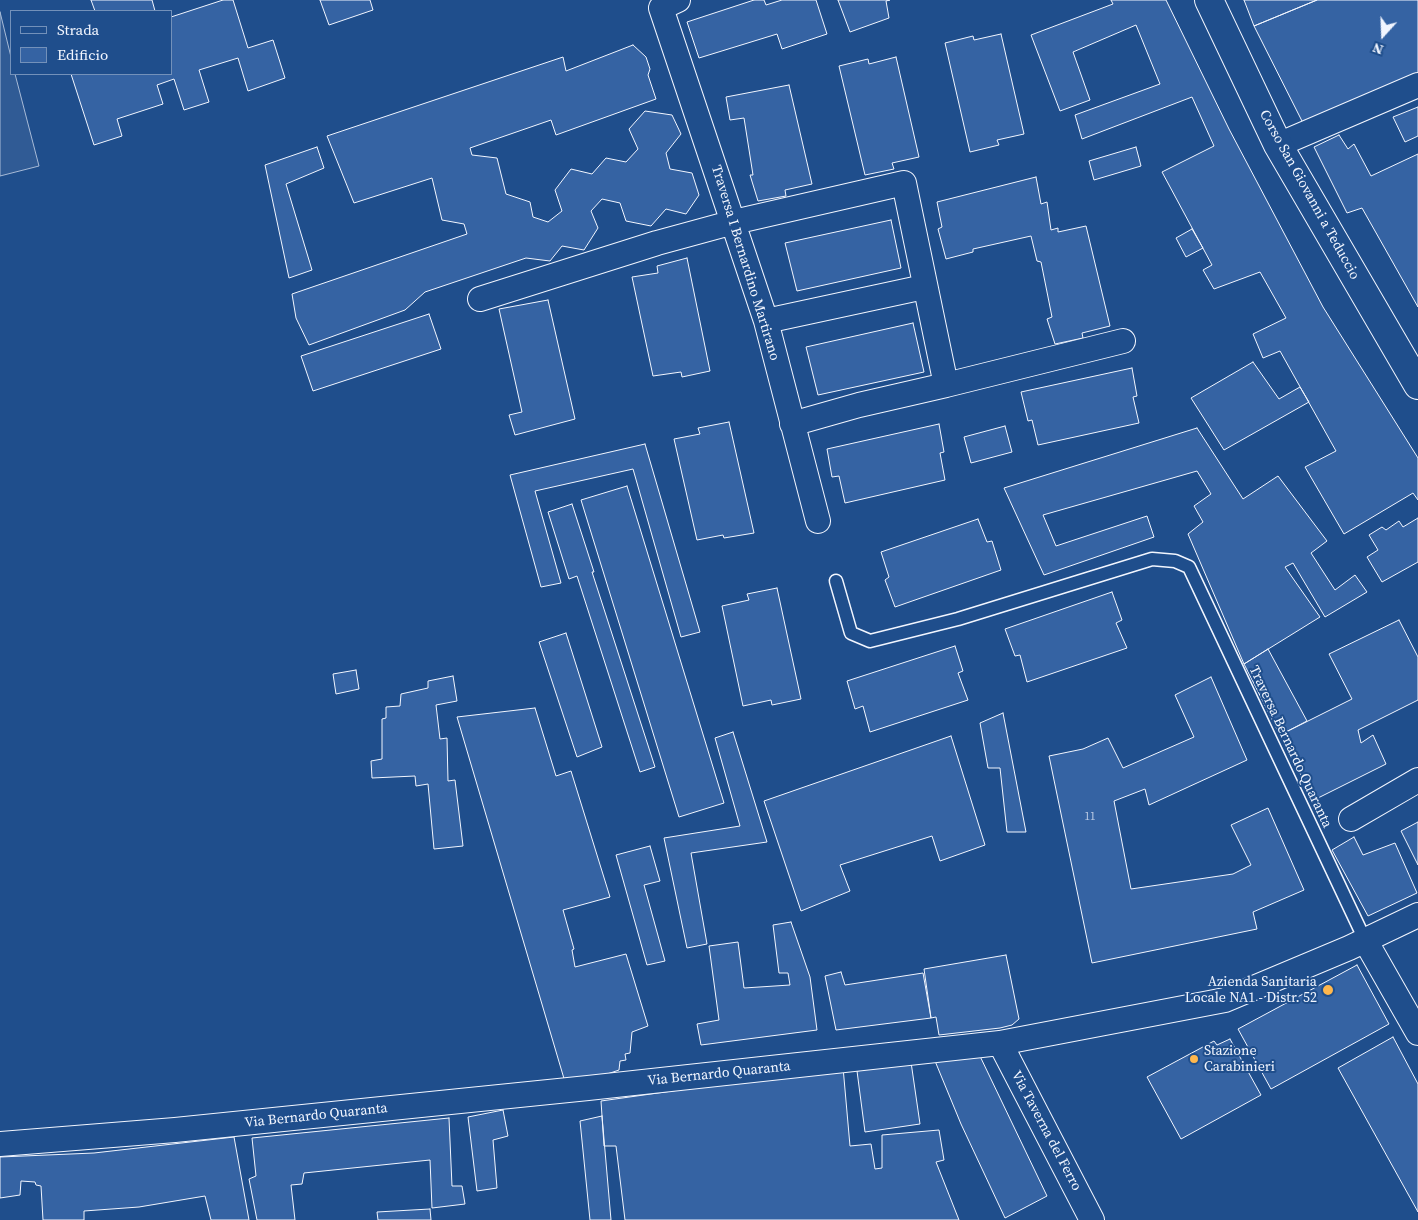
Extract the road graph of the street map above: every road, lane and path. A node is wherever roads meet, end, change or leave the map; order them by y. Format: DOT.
graph roads {
  1 [pos="1210,0"];
  2 [pos="669,4"];
  3 [pos="1418,85"];
  4 [pos="1278,145"];
  5 [pos="734,222"];
  6 [pos="924,287"];
  7 [pos="480,300"];
  8 [pos="766,321"];
  9 [pos="1123,341"];
  10 [pos="946,385"];
  11 [pos="1418,385"];
  12 [pos="792,424"];
  13 [pos="818,521"];
  14 [pos="836,581"];
  15 [pos="1418,780"];
  16 [pos="1351,819"];
  17 [pos="1418,915"];
  18 [pos="1366,940"];
  19 [pos="1418,1033"];
  20 [pos="1000,1042"];
  21 [pos="0,1144"];
  22 [pos="1092,1220"];
  1 -- 4 [label="main road, Corso San Giovanni a Teduccio"];
  2 -- 5 [label="street, Traversa I Bernardino Martirano"];
  3 -- 4 [label="street"];
  4 -- 11 [label="main road, Corso San Giovanni a Teduccio"];
  5 -- 6 [label="street"];
  5 -- 7 [label="street"];
  5 -- 8 [label="street, Traversa I Bernardino Martirano"];
  6 -- 8 [label="street"];
  6 -- 10 [label="street"];
  8 -- 12 [label="street, Traversa I Bernardino Martirano"];
  9 -- 10 [label="street"];
  10 -- 12 [label="street"];
  12 -- 13 [label="street, Traversa I Bernardino Martirano"];
  14 -- 18 [label="lane, Traversa Bernardo Quaranta"];
  15 -- 16 [label="street"];
  17 -- 18 [label="street, Via Bernardo Quaranta"];
  18 -- 19 [label="street"];
  18 -- 20 [label="street, Via Bernardo Quaranta"];
  20 -- 21 [label="street, Via Bernardo Quaranta"];
  20 -- 22 [label="street, Via Taverna del Ferro"];
}
